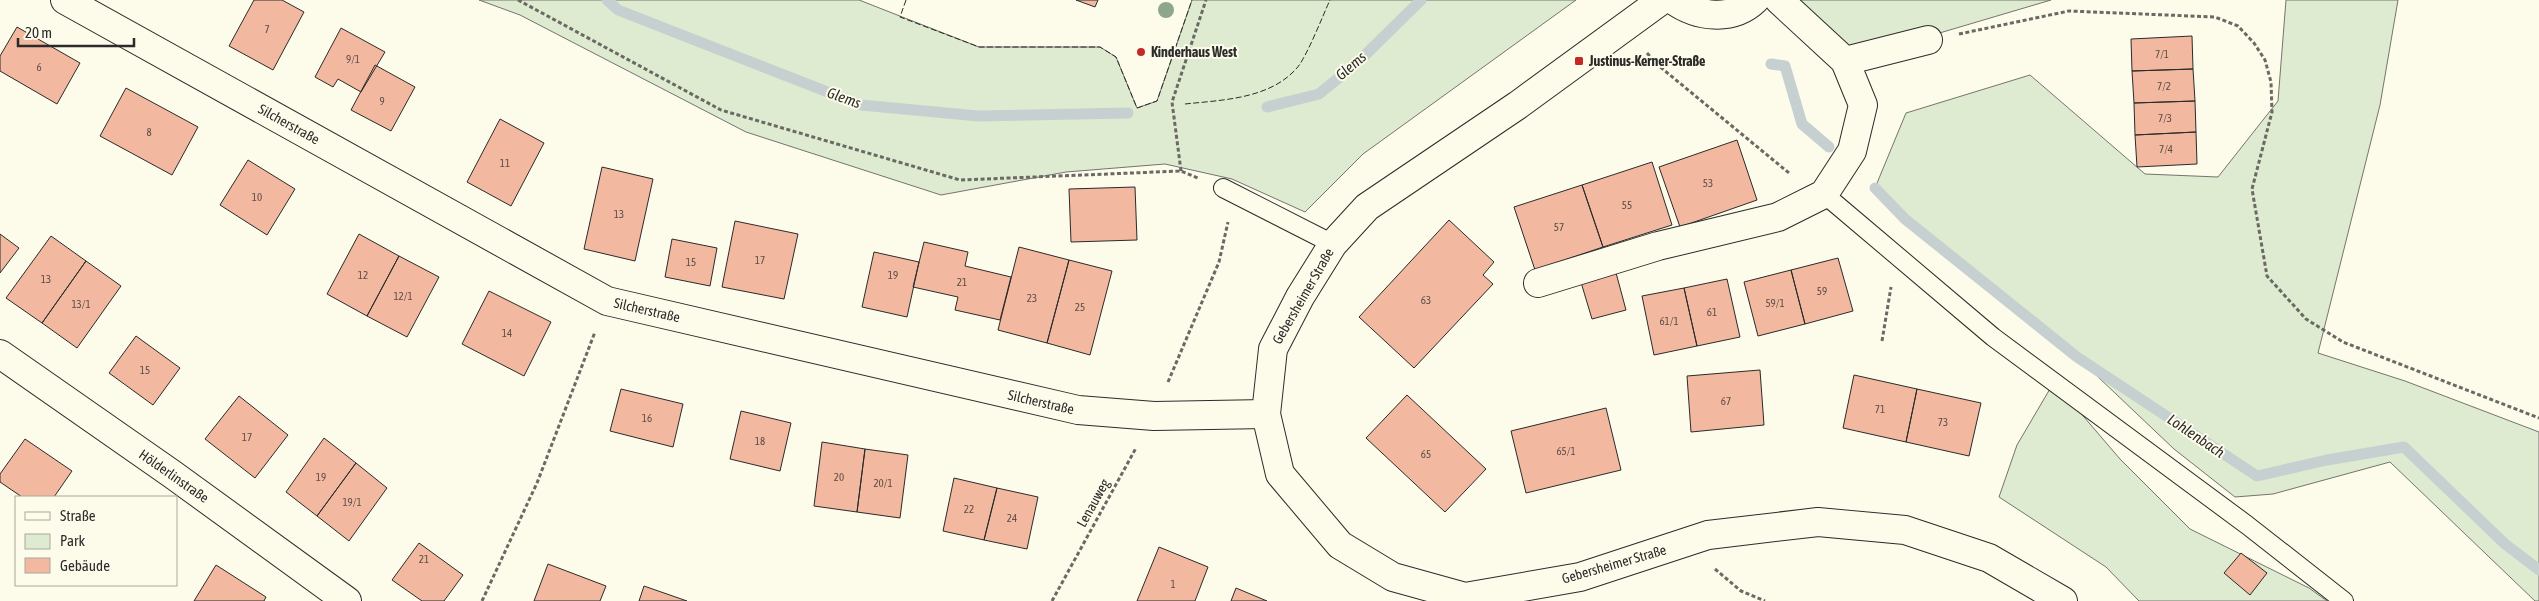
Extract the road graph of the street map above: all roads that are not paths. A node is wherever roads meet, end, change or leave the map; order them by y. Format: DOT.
graph roads {
  1 [pos="65,0"];
  2 [pos="1662,0"];
  3 [pos="1673,0"];
  4 [pos="1756,0"];
  5 [pos="1779,0"];
  6 [pos="1928,40"];
  7 [pos="1845,60"];
  8 [pos="1222,188"];
  9 [pos="1824,194"];
  10 [pos="1333,244"];
  11 [pos="1538,283"];
  12 [pos="0,354"];
  13 [pos="1266,414"];
  14 [pos="1465,599"];
  15 [pos="347,601"];
  16 [pos="2063,601"];
  17 [pos="2344,601"];
  1 -- 13 [label="street, Silcherstraße"];
  2 -- 10 [label="street, Gebersheimer Straße"];
  3 -- 4 [label="street"];
  5 -- 7 [label="street"];
  6 -- 7 [label="street"];
  7 -- 9 [label="street"];
  8 -- 10 [label="lane"];
  9 -- 11 [label="street"];
  9 -- 17 [label="lane"];
  10 -- 13 [label="street, Gebersheimer Straße"];
  12 -- 15 [label="street, Hölderlinstraße"];
  13 -- 14 [label="street, Gebersheimer Straße"];
  14 -- 16 [label="street, Gebersheimer Straße"];
}
